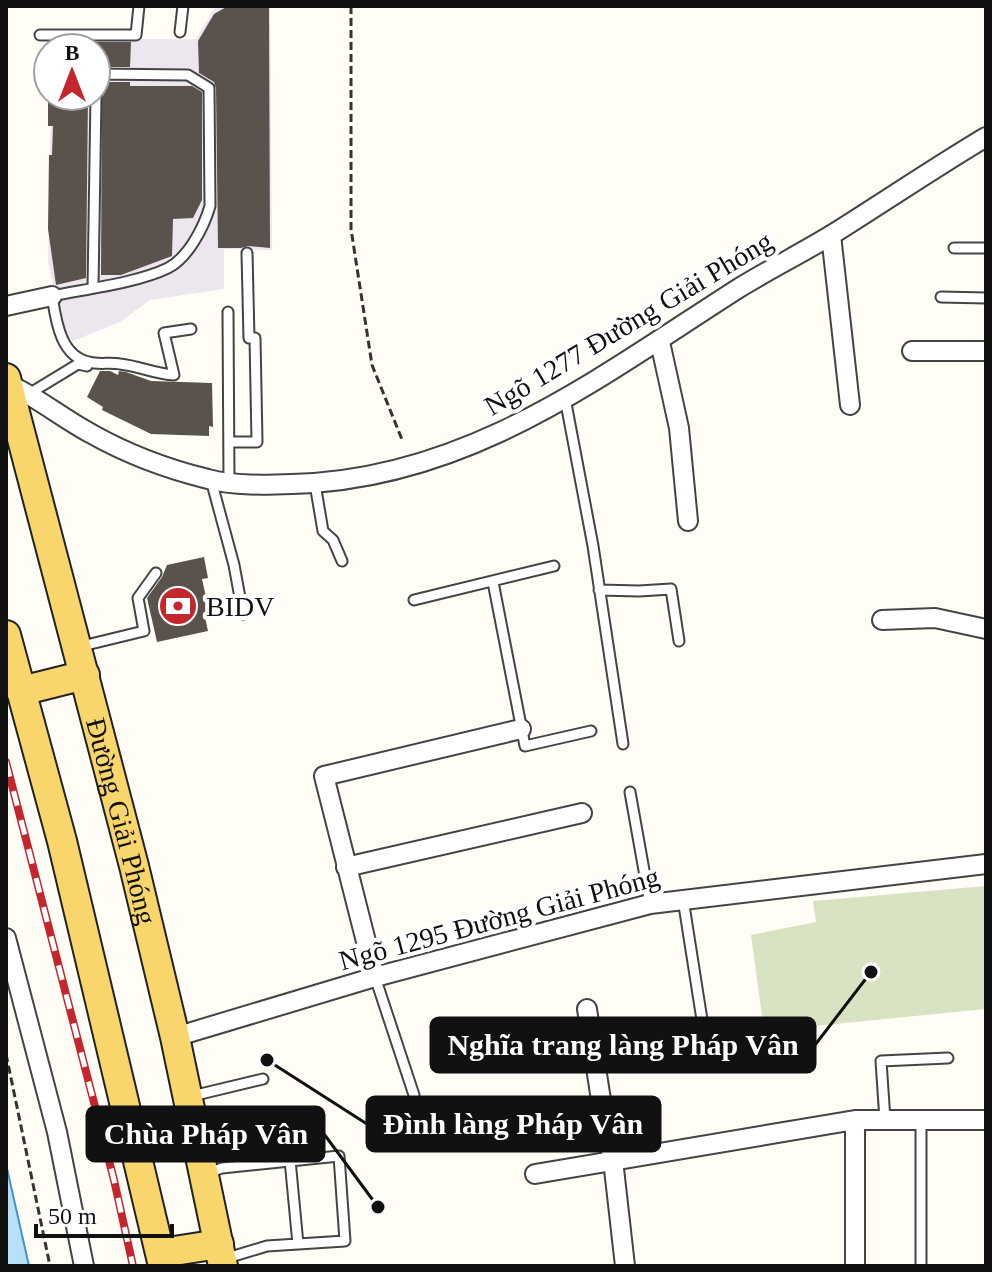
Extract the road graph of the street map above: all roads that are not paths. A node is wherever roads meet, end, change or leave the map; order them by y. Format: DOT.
graph roads {
  1 [pos="139,6"];
  2 [pos="183,6"];
  3 [pos="180,32"];
  4 [pos="112,35"];
  5 [pos="112,74"];
  6 [pos="96,112"];
  7 [pos="986,137"];
  8 [pos="831,235"];
  9 [pos="954,248"];
  10 [pos="986,248"];
  11 [pos="247,253"];
  12 [pos="93,288"];
  13 [pos="52,296"];
  14 [pos="941,297"];
  15 [pos="986,298"];
  16 [pos="6,306"];
  17 [pos="228,312"];
  18 [pos="191,329"];
  19 [pos="660,342"];
  20 [pos="912,351"];
  21 [pos="986,351"];
  22 [pos="99,368"];
  23 [pos="13,385"];
  24 [pos="565,398"];
  25 [pos="850,405"];
  26 [pos="229,442"];
  27 [pos="220,481"];
  28 [pos="315,484"];
  29 [pos="688,521"];
  30 [pos="342,561"];
  31 [pos="554,566"];
  32 [pos="156,573"];
  33 [pos="493,582"];
  34 [pos="599,590"];
  35 [pos="414,600"];
  36 [pos="243,614"];
  37 [pos="882,620"];
  38 [pos="986,629"];
  39 [pos="6,635"];
  40 [pos="679,641"];
  41 [pos="78,647"];
  42 [pos="85,675"];
  43 [pos="21,691"];
  44 [pos="521,729"];
  45 [pos="591,731"];
  46 [pos="623,744"];
  47 [pos="630,792"];
  48 [pos="582,813"];
  49 [pos="986,864"];
  50 [pos="346,867"];
  51 [pos="683,899"];
  52 [pos="650,904"];
  53 [pos="6,938"];
  54 [pos="375,977"];
  55 [pos="587,1009"];
  56 [pos="703,1026"];
  57 [pos="175,1037"];
  58 [pos="948,1058"];
  59 [pos="263,1079"];
  60 [pos="414,1095"];
  61 [pos="188,1097"];
  62 [pos="855,1120"];
  63 [pos="885,1120"];
  64 [pos="921,1120"];
  65 [pos="986,1120"];
  66 [pos="290,1160"];
  67 [pos="613,1160"];
  68 [pos="204,1173"];
  69 [pos="535,1174"];
  70 [pos="298,1244"];
  71 [pos="221,1257"];
  72 [pos="162,1259"];
  73 [pos="84,1266"];
  74 [pos="625,1266"];
  75 [pos="855,1266"];
  76 [pos="921,1266"];
  1 -- 4 [label="lane"];
  2 -- 3 [label="lane"];
  5 -- 12 [label="lane"];
  6 -- 12 [label="lane"];
  7 -- 8 [label="street, Ngõ 1277 Đường Giải Phóng"];
  8 -- 19 [label="street, Ngõ 1277 Đường Giải Phóng"];
  8 -- 25 [label="street"];
  9 -- 10 [label="lane"];
  11 -- 26 [label="lane"];
  12 -- 13 [label="lane"];
  13 -- 16 [label="street"];
  13 -- 18 [label="lane"];
  14 -- 15 [label="lane"];
  17 -- 26 [label="lane"];
  19 -- 24 [label="street, Ngõ 1277 Đường Giải Phóng"];
  19 -- 29 [label="street"];
  20 -- 21 [label="street"];
  22 -- 23 [label="lane"];
  23 -- 27 [label="street, Ngõ 1277 Đường Giải Phóng"];
  23 -- 41 [label="main road, Đường Giải Phóng"];
  24 -- 28 [label="street, Ngõ 1277 Đường Giải Phóng"];
  24 -- 34 [label="lane"];
  26 -- 27 [label="lane"];
  27 -- 28 [label="street, Ngõ 1277 Đường Giải Phóng"];
  27 -- 36 [label="lane"];
  28 -- 30 [label="lane"];
  31 -- 33 [label="lane"];
  32 -- 41 [label="lane"];
  33 -- 35 [label="lane"];
  33 -- 44 [label="lane"];
  34 -- 40 [label="lane"];
  34 -- 46 [label="lane"];
  37 -- 38 [label="street"];
  39 -- 43 [label="main road"];
  41 -- 42 [label="main road, Đường Giải Phóng"];
  42 -- 43 [label="main road"];
  42 -- 57 [label="main road, Đường Giải Phóng"];
  43 -- 72 [label="main road"];
  44 -- 45 [label="lane"];
  44 -- 50 [label="street"];
  47 -- 52 [label="lane"];
  48 -- 50 [label="street"];
  49 -- 51 [label="street, Ngõ 1295 Đường Giải Phóng"];
  50 -- 54 [label="street"];
  51 -- 52 [label="street, Ngõ 1295 Đường Giải Phóng"];
  51 -- 56 [label="lane"];
  52 -- 54 [label="street, Ngõ 1295 Đường Giải Phóng"];
  53 -- 73 [label="street"];
  54 -- 57 [label="street, Ngõ 1295 Đường Giải Phóng"];
  54 -- 60 [label="lane"];
  55 -- 67 [label="street"];
  57 -- 61 [label="main road, Đường Giải Phóng"];
  58 -- 63 [label="lane"];
  59 -- 61 [label="lane"];
  61 -- 68 [label="main road, Đường Giải Phóng"];
  62 -- 63 [label="street"];
  62 -- 67 [label="street"];
  62 -- 75 [label="street"];
  63 -- 64 [label="street"];
  64 -- 65 [label="street"];
  64 -- 76 [label="lane"];
  66 -- 68 [label="lane"];
  66 -- 70 [label="lane"];
  66 -- 70 [label="lane"];
  67 -- 69 [label="street"];
  67 -- 74 [label="street"];
  68 -- 71 [label="main road, Đường Giải Phóng"];
  70 -- 71 [label="lane"];
  71 -- 72 [label="main road"];
}
